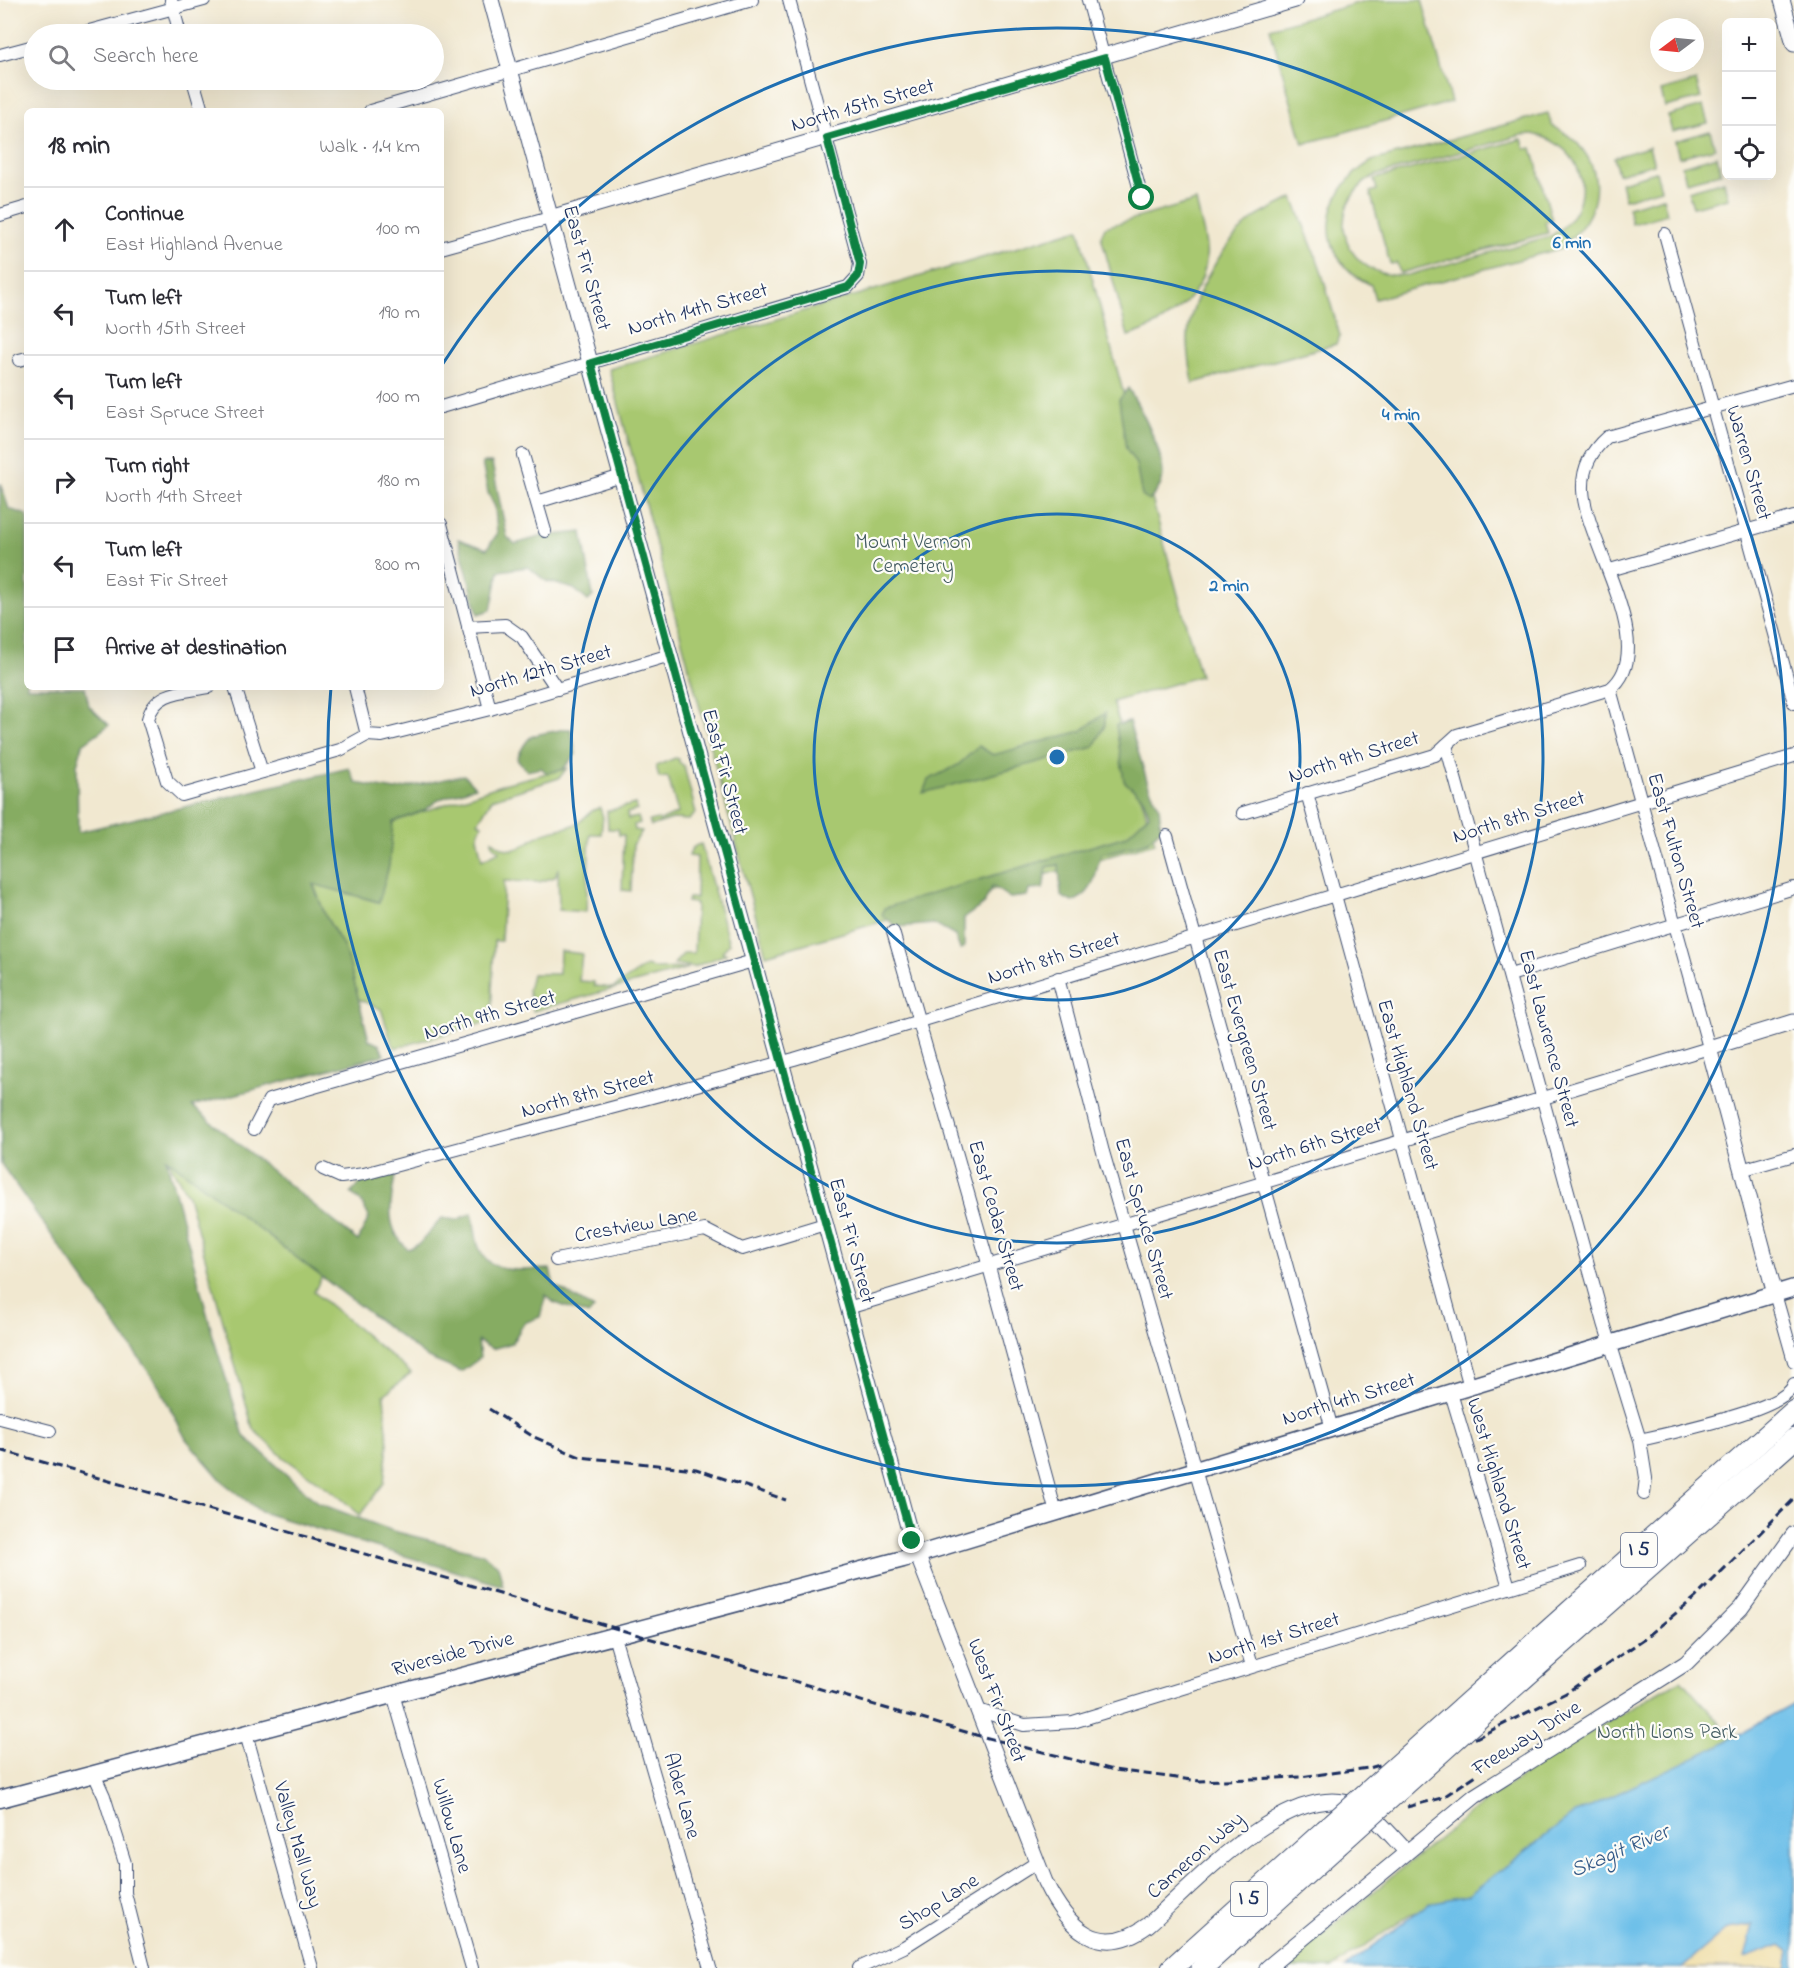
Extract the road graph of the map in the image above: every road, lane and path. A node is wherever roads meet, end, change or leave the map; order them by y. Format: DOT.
graph roads {
  1 [pos="204,0"];
  2 [pos="491,0"];
  3 [pos="752,0"];
  4 [pos="789,0"];
  5 [pos="1088,0"];
  6 [pos="1295,0"];
  7 [pos="1782,0"];
  8 [pos="172,5"];
  9 [pos="110,24"];
  10 [pos="177,24"];
  11 [pos="1794,44"];
  12 [pos="24,49"];
  13 [pos="0,55"];
  14 [pos="1105,58"];
  15 [pos="510,69"];
  16 [pos="444,89"];
  17 [pos="196,90"];
  18 [pos="440,90"];
  19 [pos="201,108"];
  20 [pos="380,108"];
  21 [pos="827,138"];
  22 [pos="1142,198"];
  23 [pos="24,208"];
  24 [pos="0,215"];
  25 [pos="550,218"];
  26 [pos="1665,234"];
  27 [pos="444,247"];
  28 [pos="591,363"];
  29 [pos="1794,385"];
  30 [pos="444,406"];
  31 [pos="1712,408"];
  32 [pos="523,454"];
  33 [pos="622,476"];
  34 [pos="537,502"];
  35 [pos="1794,517"];
  36 [pos="1746,530"];
  37 [pos="545,531"];
  38 [pos="444,535"];
  39 [pos="1610,570"];
  40 [pos="468,627"];
  41 [pos="670,655"];
  42 [pos="557,689"];
  43 [pos="1610,689"];
  44 [pos="196,690"];
  45 [pos="236,690"];
  46 [pos="356,690"];
  47 [pos="1794,703"];
  48 [pos="490,709"];
  49 [pos="367,735"];
  50 [pos="1446,745"];
  51 [pos="1794,756"];
  52 [pos="262,772"];
  53 [pos="1307,793"];
  54 [pos="1640,802"];
  55 [pos="1243,813"];
  56 [pos="1167,836"];
  57 [pos="1476,852"];
  58 [pos="1794,888"];
  59 [pos="1334,895"];
  60 [pos="1674,925"];
  61 [pos="893,932"];
  62 [pos="1195,937"];
  63 [pos="753,961"];
  64 [pos="1510,975"];
  65 [pos="1058,978"];
  66 [pos="920,1020"];
  67 [pos="1794,1022"];
  68 [pos="1709,1048"];
  69 [pos="781,1063"];
  70 [pos="1544,1097"];
  71 [pos="254,1129"];
  72 [pos="1403,1140"];
  73 [pos="1794,1155"];
  74 [pos="323,1168"];
  75 [pos="1741,1170"];
  76 [pos="1263,1184"];
  77 [pos="825,1224"];
  78 [pos="1124,1224"];
  79 [pos="555,1260"];
  80 [pos="989,1265"];
  81 [pos="1794,1288"];
  82 [pos="1775,1294"];
  83 [pos="848,1308"];
  84 [pos="1611,1344"];
  85 [pos="1794,1361"];
  86 [pos="1794,1386"];
  87 [pos="1470,1387"];
  88 [pos="1451,1393"];
  89 [pos="1794,1411"];
  90 [pos="0,1418"];
  91 [pos="1332,1428"];
  92 [pos="50,1431"];
  93 [pos="1794,1439"];
  94 [pos="1640,1440"];
  95 [pos="1195,1470"];
  96 [pos="1644,1494"];
  97 [pos="1056,1513"];
  98 [pos="1794,1534"];
  99 [pos="917,1555"];
  100 [pos="1580,1566"];
  101 [pos="1509,1587"];
  102 [pos="614,1636"];
  103 [pos="1252,1666"];
  104 [pos="393,1694"];
  105 [pos="1492,1694"];
  106 [pos="978,1710"];
  107 [pos="246,1734"];
  108 [pos="94,1774"];
  109 [pos="0,1799"];
  110 [pos="1331,1838"];
  111 [pos="1406,1851"];
  112 [pos="1036,1863"];
  113 [pos="144,1968"];
  114 [pos="312,1968"];
  115 [pos="472,1968"];
  116 [pos="710,1968"];
  117 [pos="859,1968"];
  118 [pos="1172,1968"];
  119 [pos="1202,1968"];
  120 [pos="1268,1968"];
  1 -- 8 [label="street"];
  2 -- 15 [label="street, East Fir Street"];
  3 -- 15 [label="street"];
  4 -- 21 [label="street"];
  5 -- 14 [label="street"];
  6 -- 14 [label="street, North 15th Street"];
  7 -- 11 [label="street"];
  8 -- 9 [label="street"];
  8 -- 10 [label="street"];
  12 -- 13 [label="street"];
  14 -- 21 [label="street, North 15th Street"];
  14 -- 22 [label="street"];
  15 -- 16 [label="street"];
  15 -- 25 [label="street, East Fir Street"];
  17 -- 19 [label="street"];
  18 -- 20 [label="street"];
  21 -- 25 [label="street, North 15th Street"];
  21 -- 28 [label="street, North 14th Street"];
  23 -- 24 [label="street"];
  25 -- 27 [label="street, North 15th Street"];
  25 -- 28 [label="street, East Fir Street"];
  26 -- 31 [label="street, Warren Street"];
  28 -- 30 [label="street, North 14th Street"];
  28 -- 33 [label="street, East Fir Street"];
  29 -- 31 [label="street"];
  31 -- 36 [label="street, Warren Street"];
  31 -- 39 [label="street"];
  32 -- 34 [label="street"];
  33 -- 34 [label="street"];
  33 -- 41 [label="street, East Fir Street"];
  34 -- 37 [label="street"];
  35 -- 36 [label="street"];
  36 -- 39 [label="street"];
  36 -- 47 [label="street, Warren Street"];
  38 -- 40 [label="street"];
  39 -- 43 [label="street"];
  40 -- 42 [label="street"];
  40 -- 48 [label="street"];
  41 -- 42 [label="street, North 12th Street"];
  41 -- 63 [label="street, East Fir Street"];
  42 -- 48 [label="street, North 12th Street"];
  43 -- 50 [label="street, North 9th Street"];
  43 -- 54 [label="street, East Fulton Street"];
  44 -- 52 [label="street, North 12th Street"];
  45 -- 52 [label="street"];
  46 -- 49 [label="street"];
  48 -- 49 [label="street, North 12th Street"];
  49 -- 52 [label="street, North 12th Street"];
  50 -- 53 [label="street, North 9th Street"];
  50 -- 57 [label="street, East Lawrence Street"];
  51 -- 54 [label="street, North 8th Street"];
  53 -- 55 [label="street, North 9th Street"];
  53 -- 59 [label="street, East Highland Street"];
  54 -- 57 [label="street, North 8th Street"];
  54 -- 60 [label="street, East Fulton Street"];
  56 -- 62 [label="street, East Evergreen Street"];
  57 -- 59 [label="street, North 8th Street"];
  57 -- 64 [label="street, East Lawrence Street"];
  58 -- 60 [label="street"];
  59 -- 62 [label="street, North 8th Street"];
  59 -- 72 [label="street, East Highland Street"];
  60 -- 64 [label="street"];
  60 -- 68 [label="street, East Fulton Street"];
  61 -- 66 [label="street, East Cedar Street"];
  62 -- 65 [label="street, North 8th Street"];
  62 -- 76 [label="street, East Evergreen Street"];
  63 -- 69 [label="street, East Fir Street"];
  63 -- 71 [label="street, North 9th Street"];
  64 -- 70 [label="street, East Lawrence Street"];
  65 -- 66 [label="street, North 8th Street"];
  65 -- 78 [label="street, East Spruce Street"];
  66 -- 69 [label="street, North 8th Street"];
  66 -- 80 [label="street, East Cedar Street"];
  67 -- 68 [label="street, North 6th Street"];
  68 -- 70 [label="street, North 6th Street"];
  68 -- 75 [label="street, East Fulton Street"];
  69 -- 74 [label="street, North 8th Street"];
  69 -- 77 [label="street, East Fir Street"];
  70 -- 72 [label="street, North 6th Street"];
  70 -- 84 [label="street, East Lawrence Street"];
  72 -- 76 [label="street, North 6th Street"];
  72 -- 87 [label="street, East Highland Street"];
  73 -- 75 [label="street"];
  75 -- 82 [label="street, East Fulton Street"];
  76 -- 78 [label="street, North 6th Street"];
  76 -- 91 [label="street, East Evergreen Street"];
  77 -- 79 [label="street, Crestview Lane"];
  77 -- 83 [label="street, East Fir Street"];
  78 -- 80 [label="street, North 6th Street"];
  78 -- 95 [label="street, East Spruce Street"];
  80 -- 83 [label="street, North 6th Street"];
  80 -- 97 [label="street, East Cedar Street"];
  81 -- 82 [label="main road, North 4th Street"];
  82 -- 84 [label="main road, North 4th Street"];
  82 -- 85 [label="street"];
  83 -- 99 [label="street, East Fir Street"];
  84 -- 87 [label="main road, North 4th Street"];
  84 -- 94 [label="street, East Lawrence Street"];
  86 -- 94 [label="street"];
  87 -- 88 [label="main road, North 4th Street"];
  88 -- 91 [label="main road, North 4th Street"];
  88 -- 101 [label="street, West Highland Street"];
  89 -- 105 [label="highway, I 5"];
  90 -- 92 [label="street"];
  91 -- 95 [label="main road, North 4th Street"];
  93 -- 105 [label="highway, I 5"];
  94 -- 96 [label="street, East Lawrence Street"];
  95 -- 97 [label="main road, North 4th Street"];
  95 -- 103 [label="street, East Spruce Street"];
  97 -- 99 [label="main road, North 4th Street"];
  98 -- 111 [label="street, Freeway Drive"];
  99 -- 102 [label="main road, Riverside Drive"];
  99 -- 106 [label="street, West Fir Street"];
  100 -- 101 [label="street, North 1st Street"];
  101 -- 103 [label="street, North 1st Street"];
  102 -- 104 [label="main road, Riverside Drive"];
  102 -- 116 [label="street, Alder Lane"];
  103 -- 106 [label="street, North 1st Street"];
  104 -- 107 [label="main road, Riverside Drive"];
  104 -- 115 [label="street, Willow Lane"];
  105 -- 110 [label="highway, I 5, bridge"];
  106 -- 112 [label="street, West Fir Street"];
  107 -- 108 [label="main road, Riverside Drive"];
  107 -- 114 [label="street, Valley Mall Way"];
  108 -- 109 [label="main road, Riverside Drive"];
  108 -- 113 [label="street"];
  110 -- 118 [label="highway, I 5"];
  110 -- 119 [label="highway, I 5"];
  111 -- 112 [label="street, Cameron Way"];
  111 -- 120 [label="street, Freeway Drive"];
  112 -- 117 [label="street, Shop Lane"];
}
